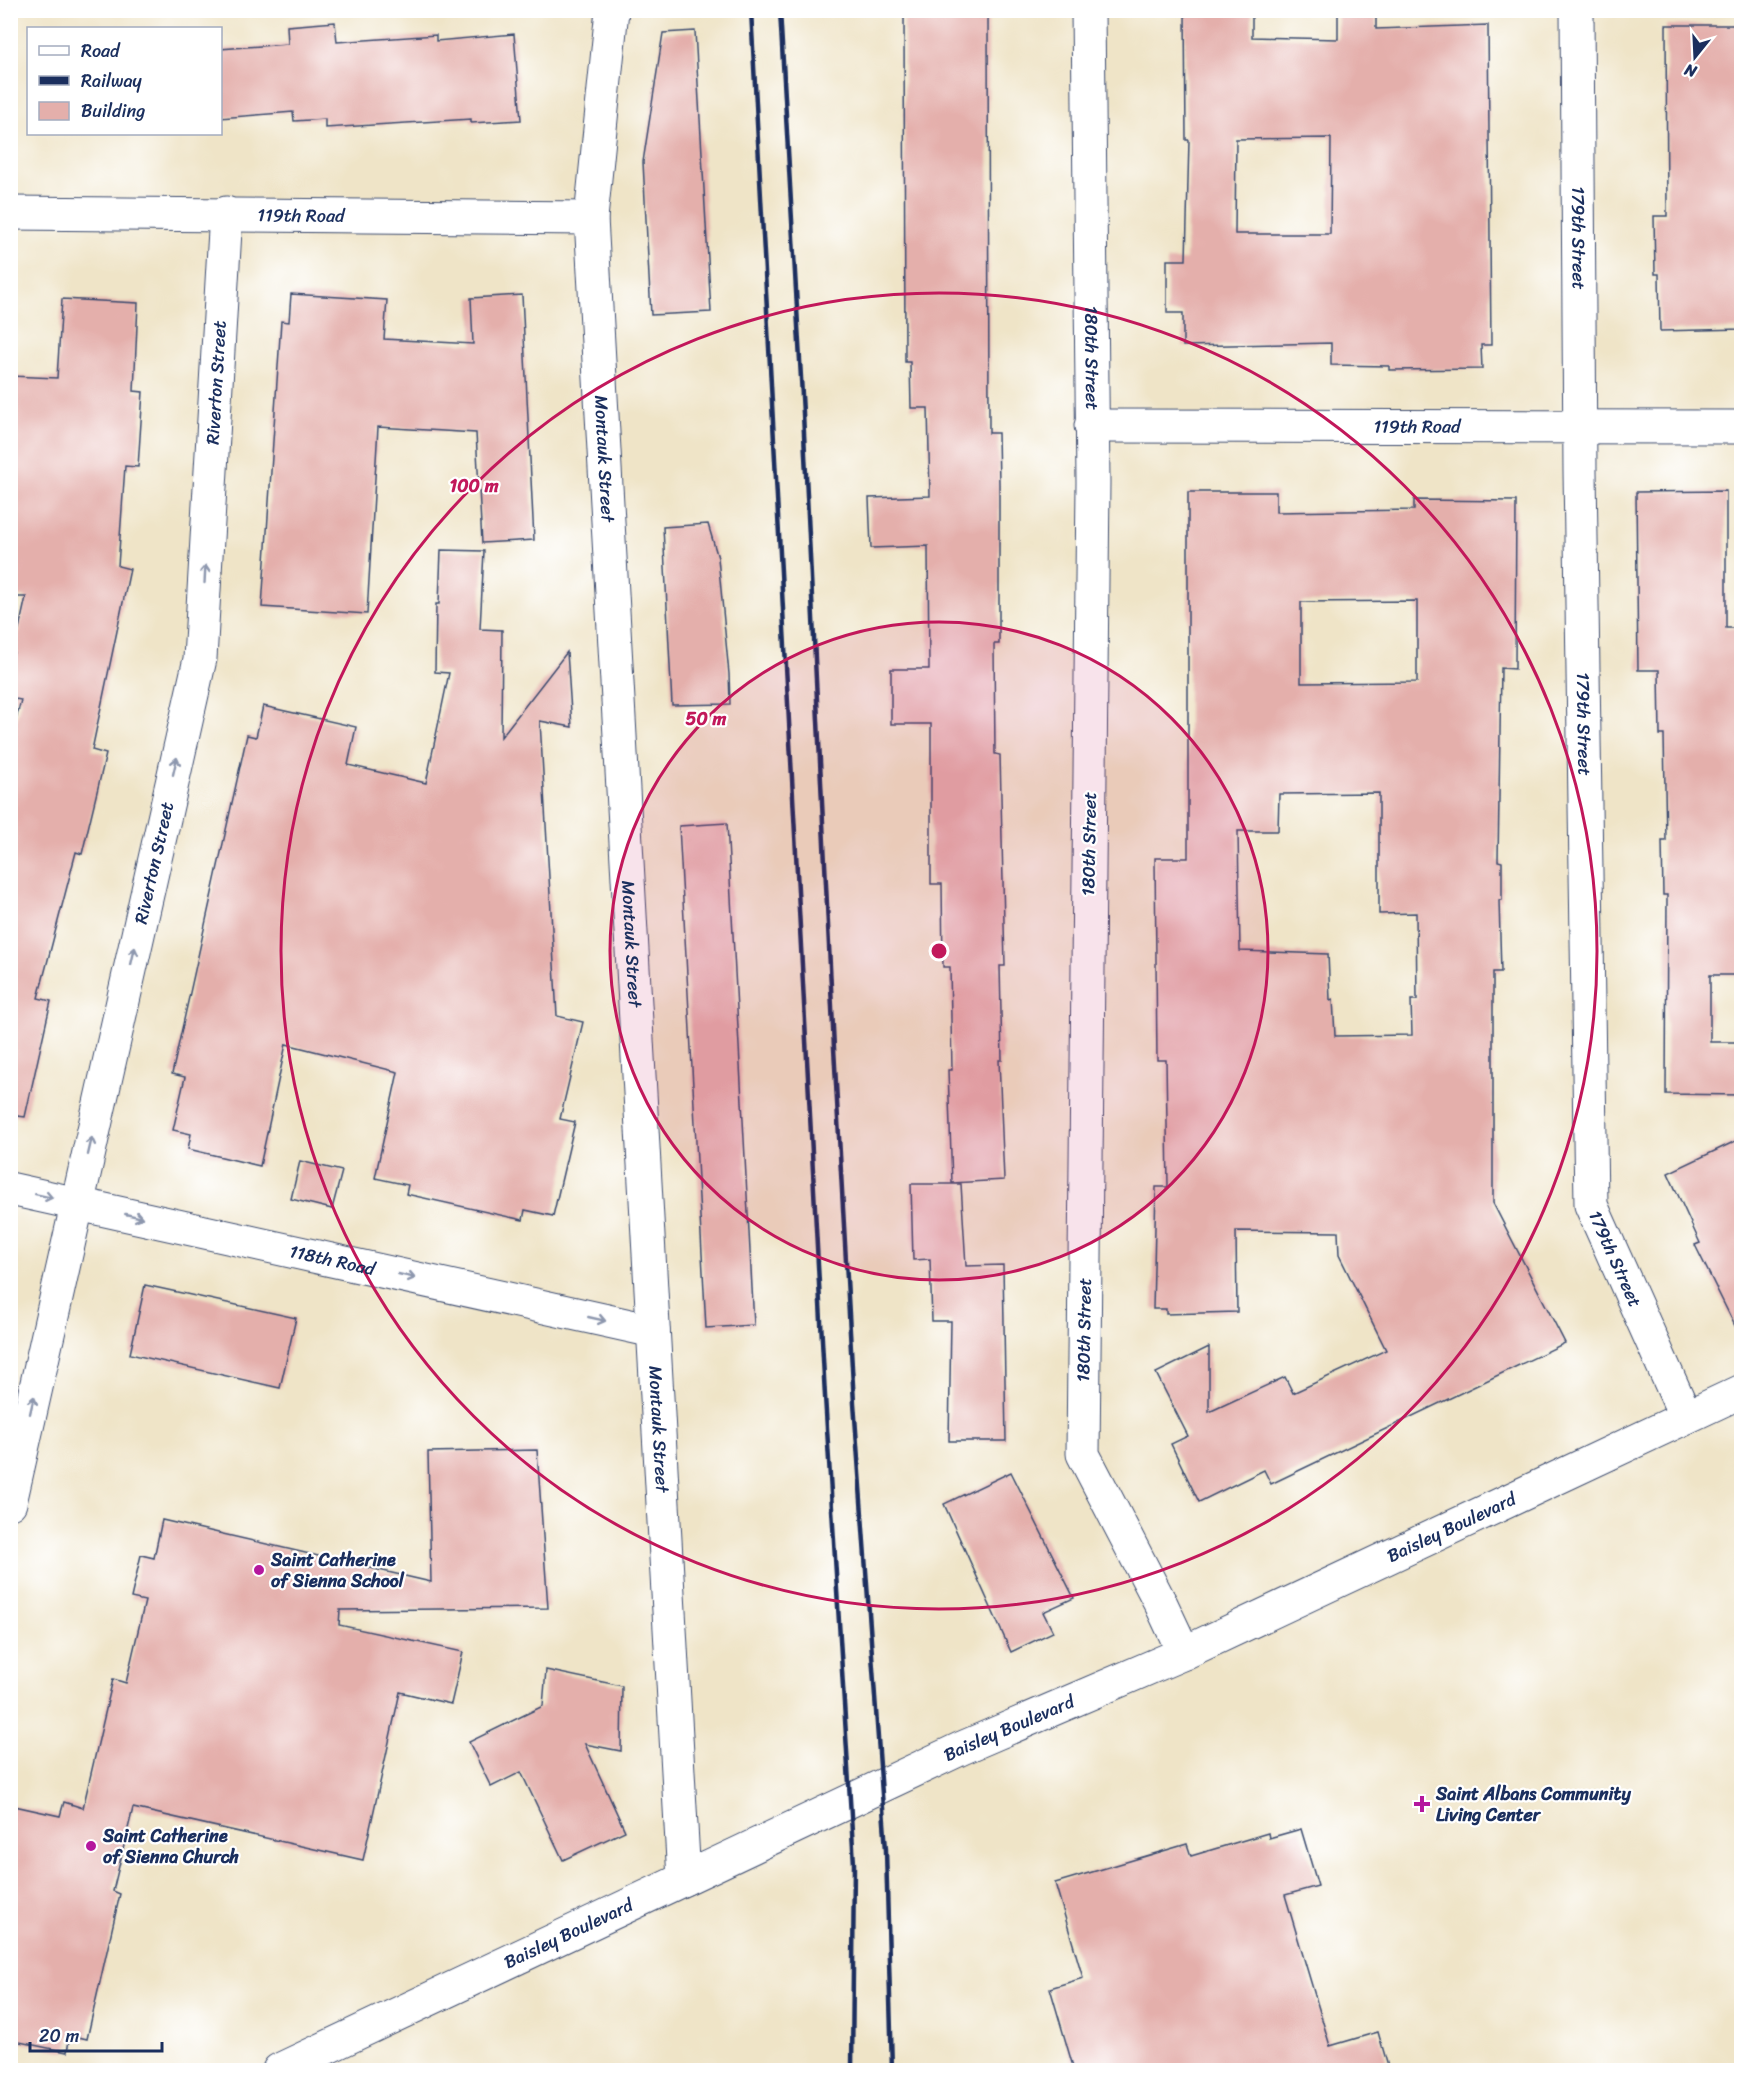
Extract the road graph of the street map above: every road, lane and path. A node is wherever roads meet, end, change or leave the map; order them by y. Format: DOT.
graph roads {
  1 [pos="612,10"];
  2 [pos="1088,10"];
  3 [pos="1577,10"];
  4 [pos="10,213"];
  5 [pos="226,213"];
  6 [pos="591,218"];
  7 [pos="1091,426"];
  8 [pos="1580,427"];
  9 [pos="1742,427"];
  10 [pos="10,1189"];
  11 [pos="77,1203"];
  12 [pos="653,1331"];
  13 [pos="1742,1391"];
  14 [pos="1686,1417"];
  15 [pos="10,1503"];
  16 [pos="1184,1653"];
  17 [pos="684,1879"];
  18 [pos="279,2070"];
  1 -- 6 [label="street, Montauk Street"];
  2 -- 7 [label="street, 180th Street"];
  3 -- 8 [label="street, 179th Street"];
  4 -- 5 [label="street, 119th Road"];
  5 -- 6 [label="street, 119th Road"];
  11 -- 5 [label="street, Riverton Street, one-way"];
  6 -- 12 [label="street, Montauk Street"];
  7 -- 8 [label="street, 119th Road"];
  7 -- 16 [label="street, 180th Street"];
  8 -- 9 [label="street, 119th Road"];
  8 -- 14 [label="street, 179th Street"];
  10 -- 11 [label="street, 118th Road, one-way"];
  11 -- 12 [label="street, 118th Road, one-way"];
  15 -- 11 [label="street, Riverton Street, one-way"];
  12 -- 17 [label="street, Montauk Street"];
  13 -- 14 [label="street, Baisley Boulevard"];
  14 -- 16 [label="street, Baisley Boulevard"];
  16 -- 17 [label="street, Baisley Boulevard"];
  17 -- 18 [label="street, Baisley Boulevard"];
}
